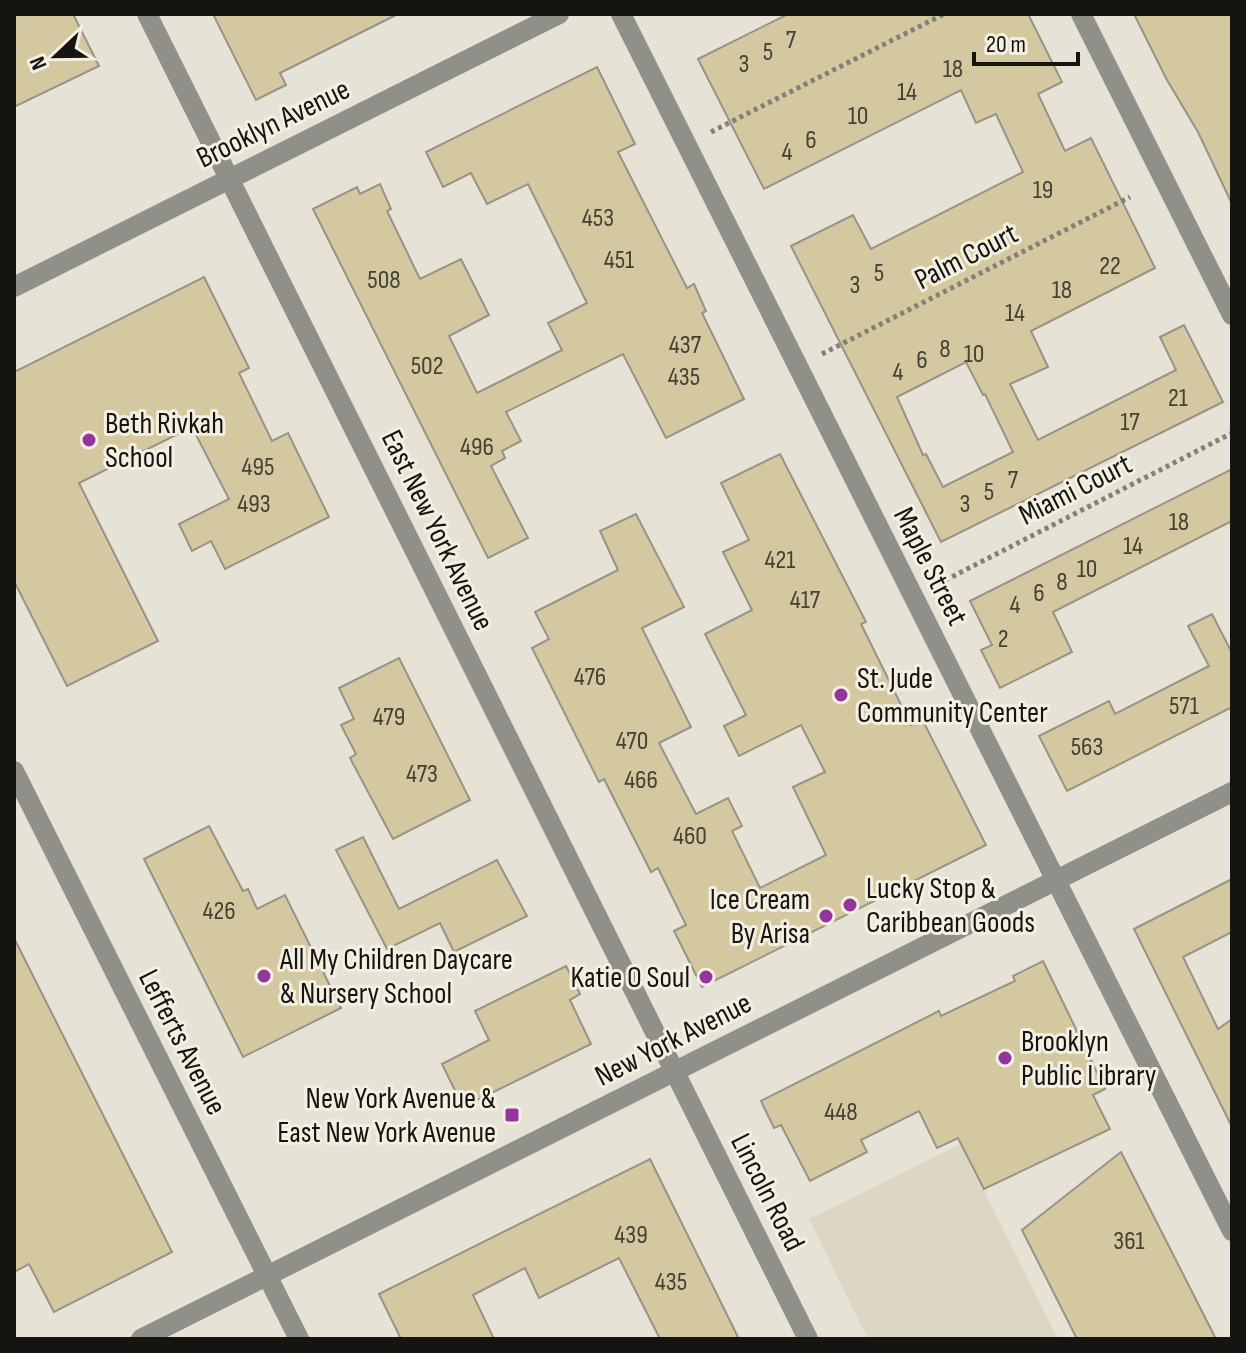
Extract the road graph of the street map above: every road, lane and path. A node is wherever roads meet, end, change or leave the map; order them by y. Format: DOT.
graph roads {
  1 [pos="147,14"];
  2 [pos="559,14"];
  3 [pos="621,14"];
  4 [pos="944,14"];
  5 [pos="1081,14"];
  6 [pos="711,132"];
  7 [pos="230,179"];
  8 [pos="1130,197"];
  9 [pos="14,287"];
  10 [pos="1232,315"];
  11 [pos="822,354"];
  12 [pos="1232,433"];
  13 [pos="938,584"];
  14 [pos="14,771"];
  15 [pos="1232,792"];
  16 [pos="1056,880"];
  17 [pos="674,1072"];
  18 [pos="1232,1231"];
  19 [pos="267,1276"];
  20 [pos="141,1339"];
  21 [pos="299,1339"];
  22 [pos="808,1339"];
  1 -- 7 [label="street, East New York Avenue"];
  2 -- 7 [label="street, Brooklyn Avenue"];
  3 -- 16 [label="street, Maple Street"];
  4 -- 6 [label="path"];
  5 -- 10 [label="street"];
  7 -- 9 [label="street, Brooklyn Avenue"];
  7 -- 17 [label="street, East New York Avenue"];
  8 -- 11 [label="path, Palm Court"];
  12 -- 13 [label="path, Miami Court"];
  14 -- 19 [label="street, Lefferts Avenue"];
  15 -- 16 [label="street, New York Avenue"];
  16 -- 17 [label="street, New York Avenue"];
  16 -- 18 [label="street, Maple Street"];
  17 -- 19 [label="street, New York Avenue"];
  17 -- 22 [label="street, Lincoln Road"];
  19 -- 20 [label="street, New York Avenue"];
  19 -- 21 [label="street, Lefferts Avenue"];
}
